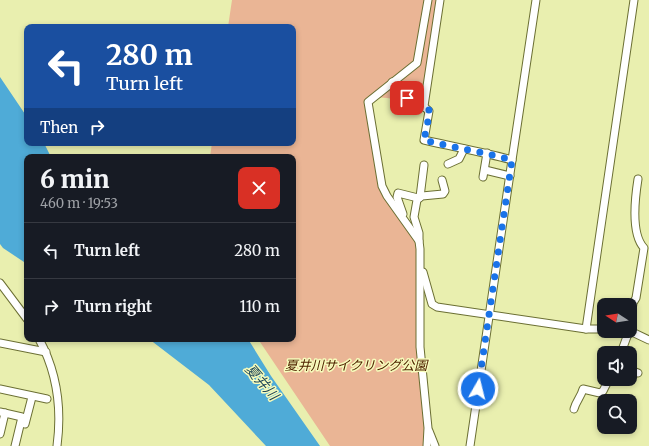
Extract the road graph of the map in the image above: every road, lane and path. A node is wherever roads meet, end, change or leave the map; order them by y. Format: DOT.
graph roads {
  1 [pos="428,0"];
  2 [pos="440,0"];
  3 [pos="536,0"];
  4 [pos="634,0"];
  5 [pos="392,82"];
  6 [pos="424,106"];
  7 [pos="464,149"];
  8 [pos="487,153"];
  9 [pos="512,160"];
  10 [pos="448,164"];
  11 [pos="424,165"];
  12 [pos="510,176"];
  13 [pos="638,179"];
  14 [pos="442,180"];
  15 [pos="419,198"];
  16 [pos="402,216"];
  17 [pos="419,241"];
  18 [pos="421,268"];
  19 [pos="0,283"];
  20 [pos="636,298"];
  21 [pos="24,315"];
  22 [pos="490,315"];
  23 [pos="586,328"];
  24 [pos="597,329"];
  25 [pos="637,335"];
  26 [pos="649,340"];
  27 [pos="41,342"];
  28 [pos="0,343"];
  29 [pos="46,352"];
  30 [pos="606,386"];
  31 [pos="0,390"];
  32 [pos="32,397"];
  33 [pos="47,399"];
  34 [pos="574,409"];
  35 [pos="3,412"];
  36 [pos="428,428"];
  37 [pos="0,434"];
  38 [pos="15,446"];
  39 [pos="20,446"];
  40 [pos="57,446"];
  41 [pos="427,446"];
  42 [pos="435,446"];
  43 [pos="470,446"];
  1 -- 5 [label="street"];
  2 -- 6 [label="street"];
  3 -- 9 [label="street"];
  4 -- 23 [label="street"];
  5 -- 6 [label="street"];
  5 -- 16 [label="street"];
  6 -- 7 [label="street"];
  7 -- 8 [label="street"];
  7 -- 10 [label="street"];
  8 -- 9 [label="street"];
  8 -- 12 [label="street"];
  9 -- 12 [label="street"];
  11 -- 15 [label="street"];
  12 -- 22 [label="street"];
  13 -- 20 [label="street"];
  14 -- 15 [label="street"];
  15 -- 16 [label="street"];
  15 -- 17 [label="street"];
  16 -- 17 [label="street"];
  17 -- 18 [label="street"];
  18 -- 22 [label="street"];
  18 -- 36 [label="street"];
  19 -- 21 [label="street"];
  22 -- 23 [label="street"];
  22 -- 43 [label="street"];
  23 -- 24 [label="street"];
  25 -- 26 [label="street"];
  27 -- 29 [label="street"];
  28 -- 29 [label="street"];
  29 -- 40 [label="street"];
  30 -- 34 [label="street"];
  31 -- 32 [label="street"];
  32 -- 33 [label="street"];
  32 -- 39 [label="street"];
  35 -- 37 [label="street"];
  35 -- 38 [label="street"];
  36 -- 41 [label="street"];
  36 -- 42 [label="street"];
}
